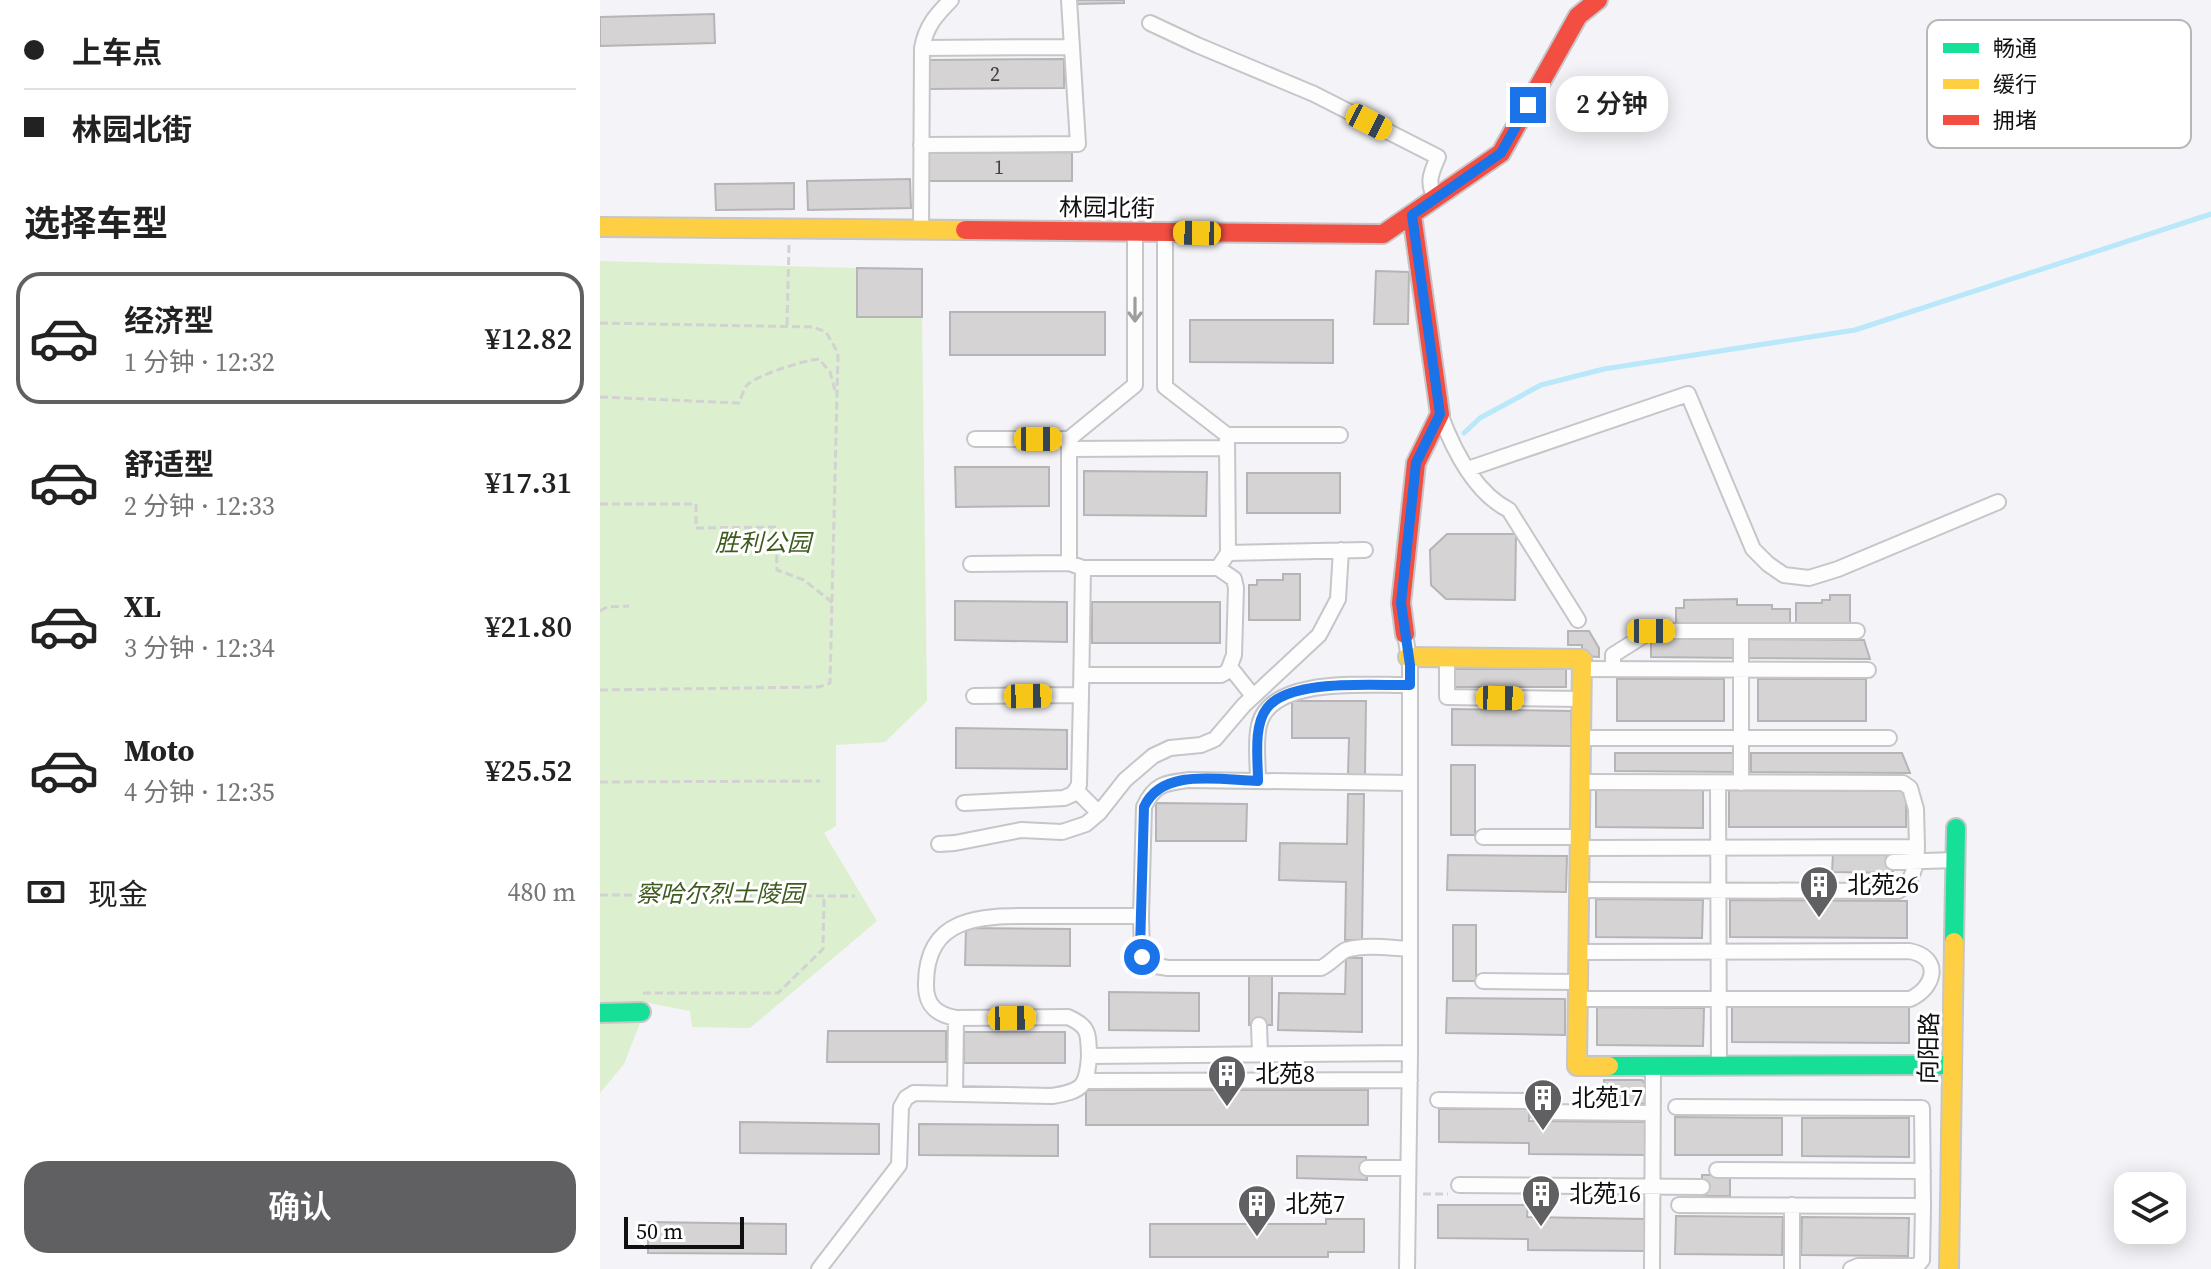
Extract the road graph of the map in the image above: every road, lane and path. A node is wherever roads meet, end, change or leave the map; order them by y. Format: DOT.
graph roads {
  1 [pos="951,0"];
  2 [pos="1053,0"];
  3 [pos="1069,0"];
  4 [pos="1598,0"];
  5 [pos="1150,23"];
  6 [pos="1072,47"];
  7 [pos="922,48"];
  8 [pos="921,145"];
  9 [pos="1436,199"];
  10 [pos="1412,215"];
  11 [pos="600,227"];
  12 [pos="789,229"];
  13 [pos="921,230"];
  14 [pos="1135,232"];
  15 [pos="1165,233"];
  16 [pos="600,323"];
  17 [pos="787,326"];
  18 [pos="600,397"];
  19 [pos="837,398"];
  20 [pos="1440,414"];
  21 [pos="1340,435"];
  22 [pos="975,439"];
  23 [pos="1227,442"];
  24 [pos="1069,444"];
  25 [pos="1468,469"];
  26 [pos="1998,502"];
  27 [pos="600,504"];
  28 [pos="1341,550"];
  29 [pos="1365,550"];
  30 [pos="1228,553"];
  31 [pos="971,564"];
  32 [pos="1076,565"];
  33 [pos="1218,568"];
  34 [pos="833,603"];
  35 [pos="629,606"];
  36 [pos="600,611"];
  37 [pos="1578,620"];
  38 [pos="1741,631"];
  39 [pos="1857,631"];
  40 [pos="1405,634"];
  41 [pos="1408,657"];
  42 [pos="1447,657"];
  43 [pos="1230,667"];
  44 [pos="1582,669"];
  45 [pos="1613,669"];
  46 [pos="1741,670"];
  47 [pos="1868,670"];
  48 [pos="1082,675"];
  49 [pos="1410,685"];
  50 [pos="600,690"];
  51 [pos="1081,695"];
  52 [pos="974,696"];
  53 [pos="1253,696"];
  54 [pos="1581,699"];
  55 [pos="1581,738"];
  56 [pos="1741,738"];
  57 [pos="1889,738"];
  58 [pos="820,781"];
  59 [pos="1258,781"];
  60 [pos="600,782"];
  61 [pos="1580,782"];
  62 [pos="1410,783"];
  63 [pos="1718,783"];
  64 [pos="1741,783"];
  65 [pos="1076,790"];
  66 [pos="964,803"];
  67 [pos="1099,813"];
  68 [pos="1956,828"];
  69 [pos="1483,837"];
  70 [pos="1580,842"];
  71 [pos="939,844"];
  72 [pos="1718,847"];
  73 [pos="1917,854"];
  74 [pos="1956,860"];
  75 [pos="1893,862"];
  76 [pos="1579,890"];
  77 [pos="1718,890"];
  78 [pos="600,895"];
  79 [pos="824,896"];
  80 [pos="855,896"];
  81 [pos="1141,916"];
  82 [pos="1410,949"];
  83 [pos="1578,952"];
  84 [pos="1718,952"];
  85 [pos="1932,972"];
  86 [pos="1954,972"];
  87 [pos="1483,981"];
  88 [pos="1578,991"];
  89 [pos="1719,1000"];
  90 [pos="641,1012"];
  91 [pos="600,1013"];
  92 [pos="956,1018"];
  93 [pos="1259,1025"];
  94 [pos="1410,1053"];
  95 [pos="1260,1054"];
  96 [pos="1089,1056"];
  97 [pos="1952,1065"];
  98 [pos="1719,1066"];
  99 [pos="1653,1067"];
  100 [pos="1410,1080"];
  101 [pos="1085,1081"];
  102 [pos="955,1094"];
  103 [pos="1438,1100"];
  104 [pos="1676,1107"];
  105 [pos="1653,1113"];
  106 [pos="1367,1168"];
  107 [pos="1408,1168"];
  108 [pos="1717,1170"];
  109 [pos="1923,1171"];
  110 [pos="1459,1185"];
  111 [pos="1652,1187"];
  112 [pos="1702,1187"];
  113 [pos="1408,1194"];
  114 [pos="1679,1205"];
  115 [pos="1792,1205"];
  116 [pos="1923,1206"];
  117 [pos="819,1269"];
  118 [pos="1407,1269"];
  119 [pos="1652,1269"];
  120 [pos="1792,1269"];
  121 [pos="1851,1269"];
  122 [pos="1949,1269"];
  1 -- 7 [label="street"];
  2 -- 3 [label="street"];
  3 -- 6 [label="street"];
  4 -- 9 [label="street, 林园北街"];
  5 -- 9 [label="street"];
  6 -- 7 [label="street"];
  6 -- 8 [label="street"];
  7 -- 8 [label="street"];
  8 -- 13 [label="street"];
  9 -- 10 [label="street, 林园北街"];
  10 -- 15 [label="street, 林园北街"];
  10 -- 20 [label="street"];
  11 -- 12 [label="street, 林园北街"];
  12 -- 13 [label="street, 林园北街"];
  12 -- 17 [label="path"];
  13 -- 14 [label="street, 林园北街"];
  14 -- 15 [label="street, 林园北街"];
  14 -- 24 [label="street, one-way"];
  15 -- 23 [label="street"];
  16 -- 17 [label="path"];
  17 -- 19 [label="path"];
  18 -- 19 [label="path"];
  19 -- 34 [label="path"];
  20 -- 25 [label="street"];
  20 -- 40 [label="street"];
  21 -- 23 [label="street"];
  22 -- 24 [label="street"];
  23 -- 24 [label="street"];
  23 -- 30 [label="street"];
  24 -- 32 [label="street"];
  25 -- 26 [label="street"];
  25 -- 37 [label="street"];
  27 -- 34 [label="path"];
  28 -- 29 [label="street"];
  28 -- 30 [label="street"];
  28 -- 53 [label="street"];
  30 -- 33 [label="street"];
  31 -- 32 [label="street"];
  32 -- 33 [label="street"];
  32 -- 48 [label="street"];
  33 -- 43 [label="street"];
  34 -- 50 [label="path"];
  35 -- 36 [label="path"];
  38 -- 39 [label="street"];
  38 -- 45 [label="street"];
  38 -- 46 [label="street"];
  40 -- 41 [label="street"];
  41 -- 42 [label="street"];
  41 -- 49 [label="street"];
  42 -- 44 [label="street"];
  42 -- 54 [label="street"];
  43 -- 48 [label="street"];
  43 -- 53 [label="street"];
  44 -- 45 [label="street"];
  44 -- 54 [label="street"];
  45 -- 46 [label="street"];
  46 -- 47 [label="street"];
  46 -- 56 [label="street"];
  48 -- 51 [label="street"];
  49 -- 59 [label="street"];
  49 -- 62 [label="street"];
  51 -- 52 [label="street"];
  51 -- 65 [label="street"];
  53 -- 67 [label="street"];
  54 -- 55 [label="street"];
  55 -- 56 [label="street"];
  55 -- 61 [label="street"];
  56 -- 57 [label="street"];
  56 -- 64 [label="street"];
  58 -- 60 [label="path"];
  59 -- 62 [label="street"];
  59 -- 81 [label="street"];
  61 -- 63 [label="street"];
  61 -- 70 [label="street"];
  62 -- 82 [label="street"];
  63 -- 64 [label="street"];
  63 -- 72 [label="street"];
  64 -- 73 [label="street"];
  65 -- 66 [label="street"];
  65 -- 67 [label="street"];
  67 -- 71 [label="street"];
  68 -- 74 [label="street, 向阳路"];
  69 -- 70 [label="street"];
  70 -- 72 [label="street"];
  70 -- 76 [label="street"];
  72 -- 73 [label="street"];
  72 -- 77 [label="street"];
  73 -- 74 [label="street"];
  73 -- 75 [label="street"];
  73 -- 77 [label="street"];
  74 -- 86 [label="street, 向阳路"];
  76 -- 77 [label="street"];
  76 -- 83 [label="street"];
  77 -- 84 [label="street"];
  78 -- 79 [label="path"];
  79 -- 80 [label="path"];
  79 -- 90 [label="path"];
  81 -- 82 [label="street"];
  81 -- 92 [label="street"];
  82 -- 94 [label="street"];
  83 -- 84 [label="street"];
  83 -- 88 [label="street"];
  84 -- 85 [label="street"];
  84 -- 89 [label="street"];
  85 -- 86 [label="street"];
  85 -- 89 [label="street"];
  86 -- 97 [label="street, 向阳路"];
  87 -- 88 [label="street"];
  88 -- 89 [label="street"];
  88 -- 99 [label="street"];
  89 -- 98 [label="street"];
  90 -- 91 [label="street"];
  92 -- 96 [label="street"];
  92 -- 102 [label="street"];
  93 -- 95 [label="street"];
  94 -- 95 [label="street"];
  94 -- 100 [label="street"];
  95 -- 96 [label="street"];
  96 -- 101 [label="street"];
  97 -- 98 [label="street"];
  97 -- 122 [label="street, 向阳路"];
  98 -- 99 [label="street"];
  99 -- 105 [label="street"];
  100 -- 101 [label="street"];
  100 -- 107 [label="street"];
  101 -- 102 [label="street"];
  102 -- 117 [label="street"];
  103 -- 105 [label="street"];
  104 -- 109 [label="street"];
  105 -- 111 [label="street"];
  106 -- 107 [label="street"];
  107 -- 113 [label="street"];
  108 -- 109 [label="street"];
  109 -- 116 [label="street"];
  110 -- 111 [label="street"];
  110 -- 113 [label="path"];
  111 -- 112 [label="street"];
  111 -- 119 [label="street"];
  113 -- 118 [label="street"];
  114 -- 115 [label="street"];
  115 -- 116 [label="street"];
  115 -- 120 [label="street"];
  116 -- 121 [label="street"];
}
